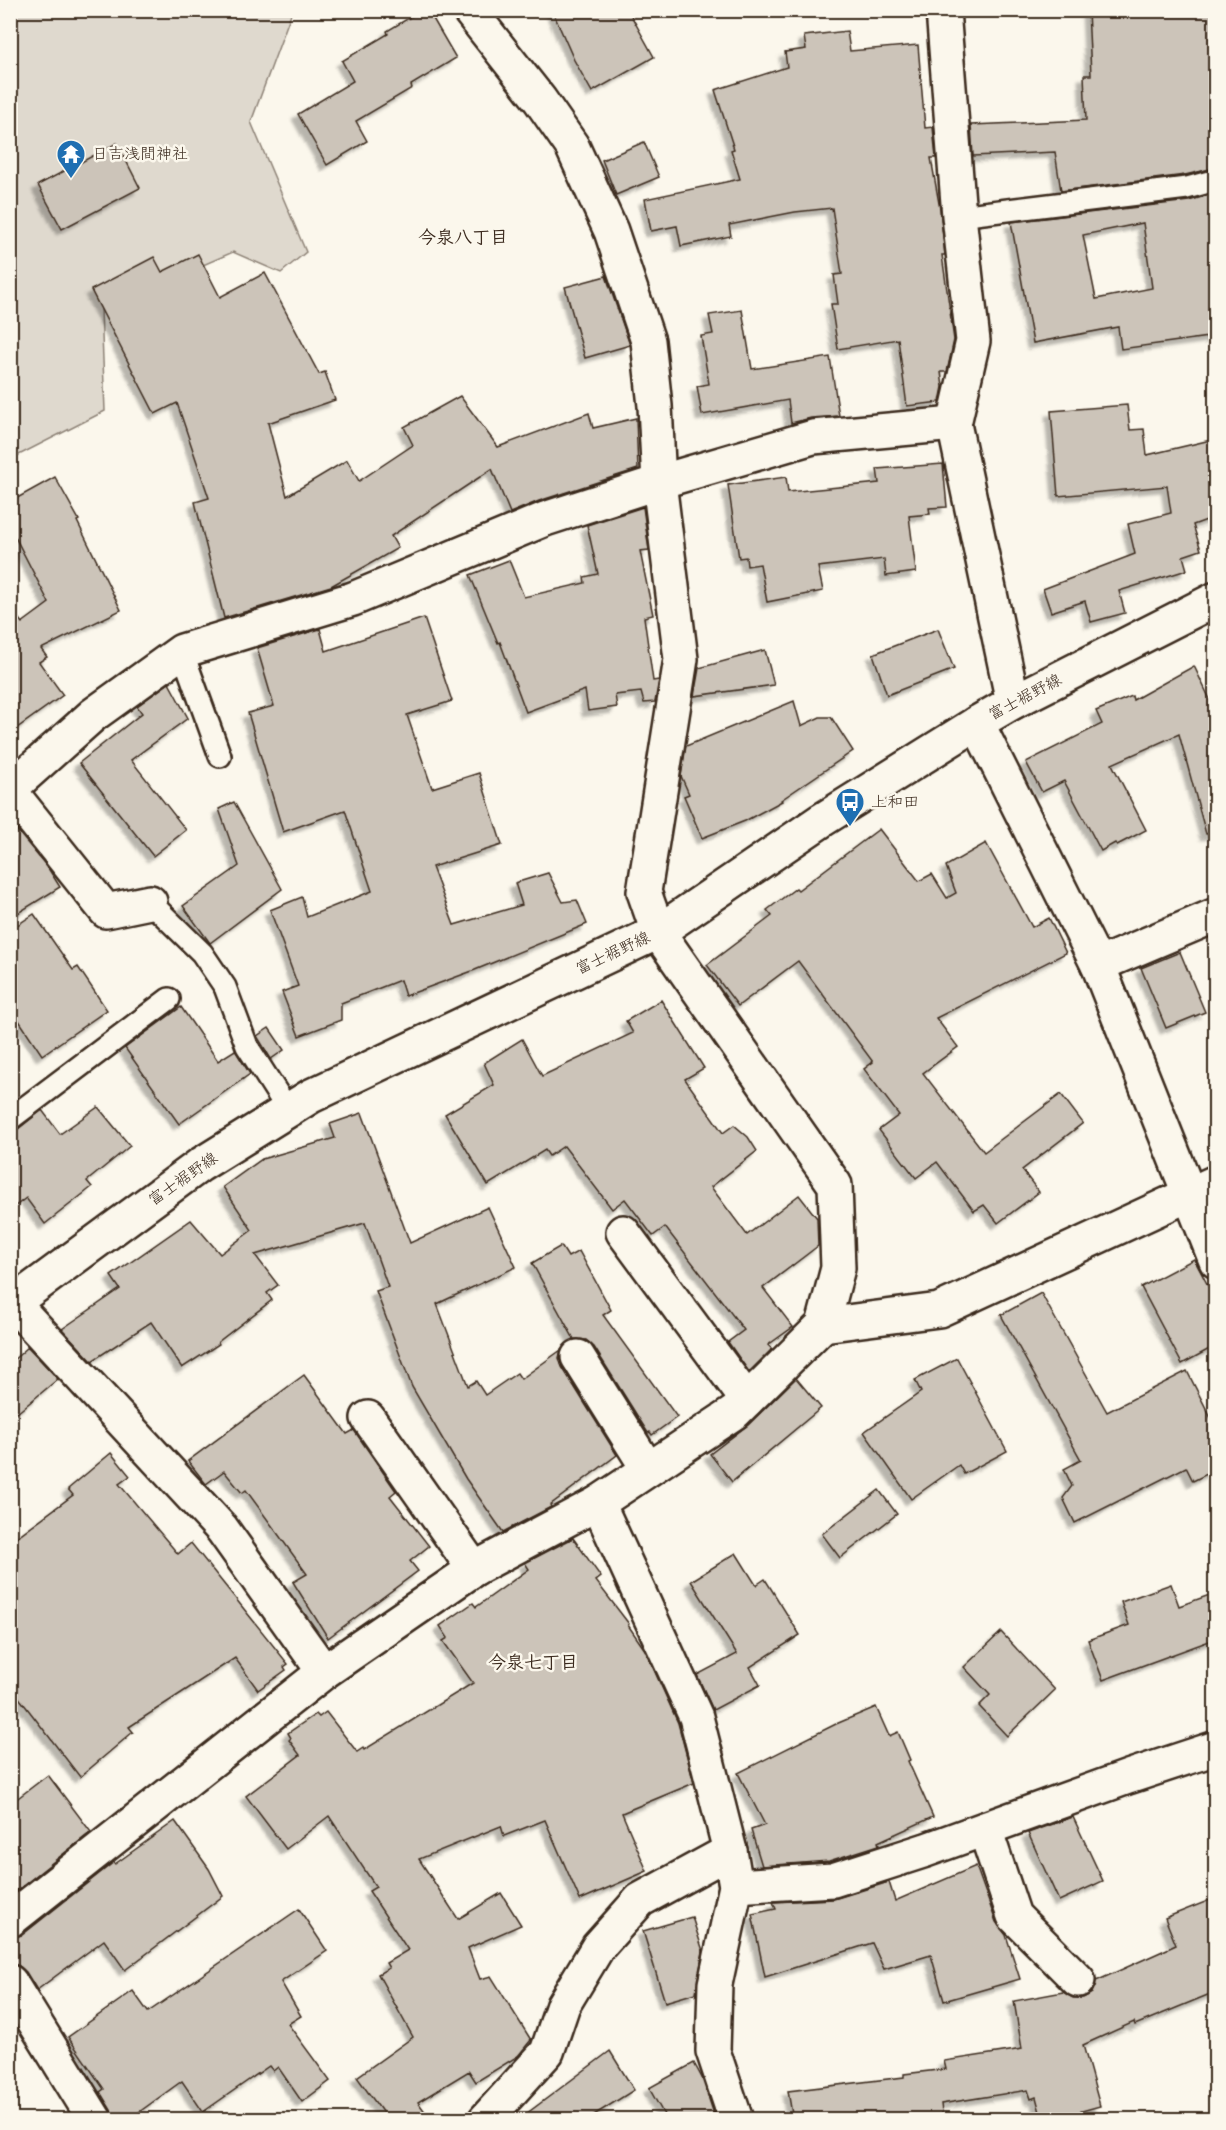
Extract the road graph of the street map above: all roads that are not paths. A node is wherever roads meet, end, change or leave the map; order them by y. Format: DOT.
graph roads {
  1 [pos="469,10"];
  2 [pos="943,10"];
  3 [pos="1215,180"];
  4 [pos="959,216"];
  5 [pos="954,424"];
  6 [pos="659,482"];
  7 [pos="1215,599"];
  8 [pos="182,651"];
  9 [pos="1013,702"];
  10 [pos="978,723"];
  11 [pos="220,756"];
  12 [pos="10,790"];
  13 [pos="150,902"];
  14 [pos="1215,915"];
  15 [pos="658,932"];
  16 [pos="1098,965"];
  17 [pos="169,999"];
  18 [pos="288,1110"];
  19 [pos="10,1119"];
  20 [pos="1202,1189"];
  21 [pos="623,1232"];
  22 [pos="1215,1261"];
  23 [pos="11,1303"];
  24 [pos="823,1325"];
  25 [pos="578,1357"];
  26 [pos="747,1400"];
  27 [pos="368,1418"];
  28 [pos="648,1469"];
  29 [pos="598,1503"];
  30 [pos="474,1569"];
  31 [pos="324,1672"];
  32 [pos="1215,1748"];
  33 [pos="985,1829"];
  34 [pos="729,1851"];
  35 [pos="736,1886"];
  36 [pos="10,1920"];
  37 [pos="1078,1980"];
  38 [pos="10,1982"];
  39 [pos="95,2120"];
  40 [pos="485,2120"];
  41 [pos="736,2120"];
  1 -- 6 [label="street"];
  2 -- 4 [label="street"];
  3 -- 4 [label="lane"];
  4 -- 5 [label="street"];
  5 -- 6 [label="street"];
  5 -- 9 [label="street"];
  6 -- 8 [label="street"];
  6 -- 15 [label="street"];
  7 -- 9 [label="street, 富士裾野線"];
  8 -- 11 [label="lane"];
  8 -- 12 [label="street"];
  9 -- 10 [label="street, 富士裾野線"];
  10 -- 15 [label="street, 富士裾野線"];
  10 -- 16 [label="street"];
  12 -- 13 [label="street"];
  13 -- 18 [label="lane"];
  14 -- 16 [label="street"];
  15 -- 18 [label="street, 富士裾野線"];
  15 -- 24 [label="street"];
  16 -- 20 [label="street"];
  17 -- 19 [label="lane"];
  18 -- 23 [label="street, 富士裾野線"];
  20 -- 22 [label="street"];
  20 -- 24 [label="street"];
  21 -- 26 [label="street"];
  23 -- 31 [label="street"];
  24 -- 26 [label="street"];
  25 -- 28 [label="street"];
  26 -- 28 [label="street"];
  27 -- 30 [label="street"];
  28 -- 29 [label="street"];
  29 -- 30 [label="street"];
  29 -- 34 [label="street"];
  30 -- 31 [label="street"];
  31 -- 36 [label="street"];
  32 -- 33 [label="street"];
  33 -- 35 [label="street"];
  33 -- 37 [label="street"];
  34 -- 35 [label="street"];
  34 -- 40 [label="street"];
  35 -- 41 [label="street"];
  38 -- 39 [label="street"];
}
